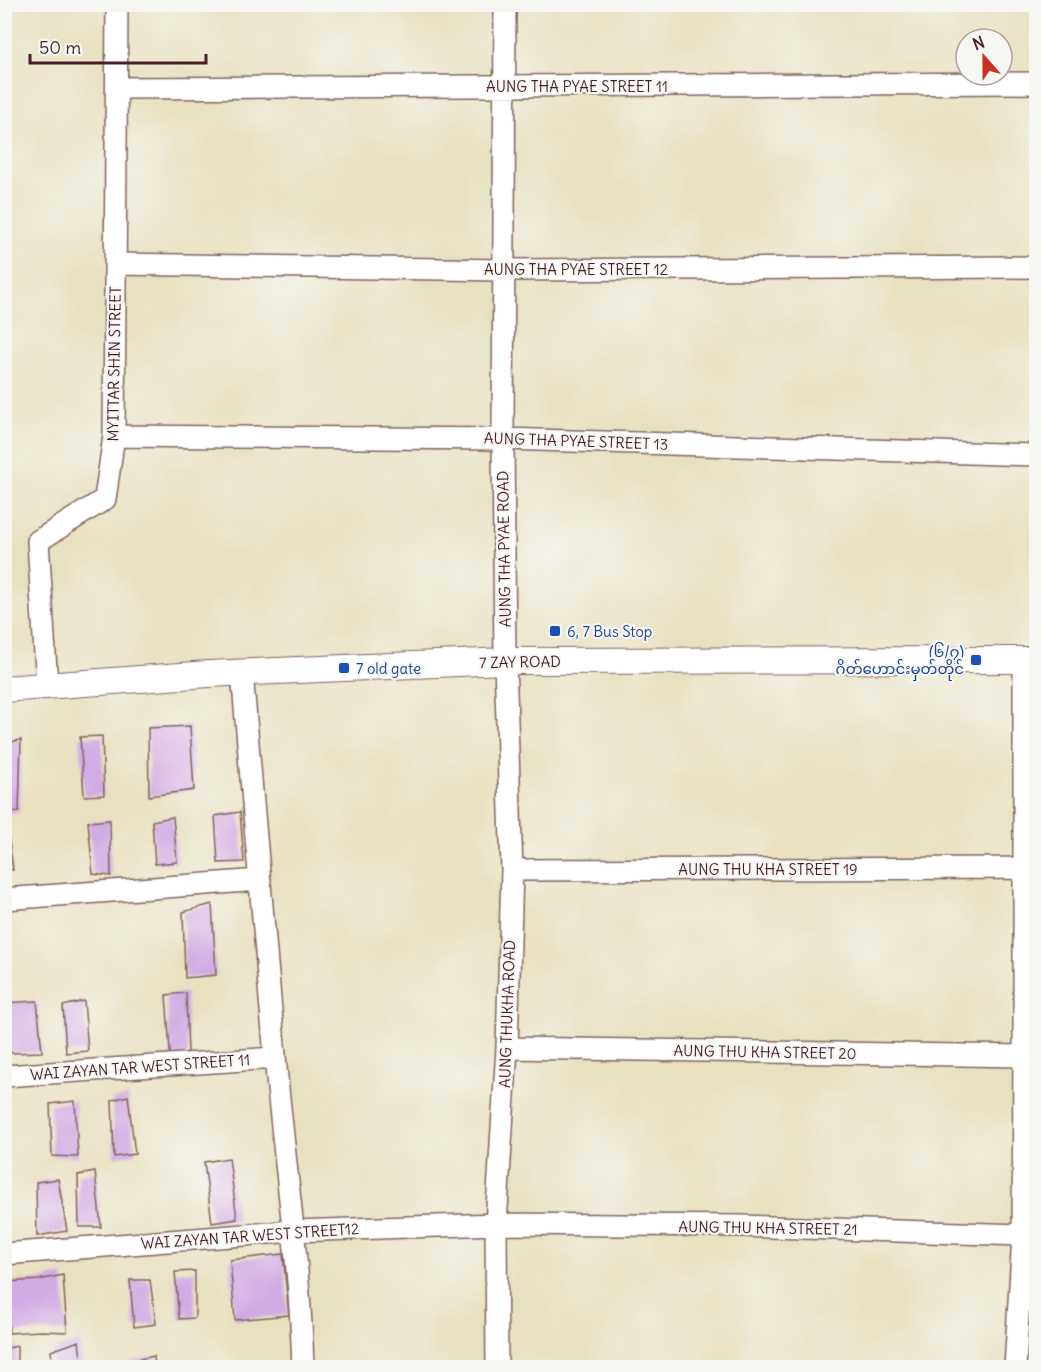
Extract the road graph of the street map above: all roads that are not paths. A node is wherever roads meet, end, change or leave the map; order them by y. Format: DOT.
graph roads {
  1 [pos="117,4"];
  2 [pos="505,4"];
  3 [pos="1036,83"];
  4 [pos="504,86"];
  5 [pos="117,88"];
  6 [pos="116,264"];
  7 [pos="1036,267"];
  8 [pos="503,270"];
  9 [pos="114,436"];
  10 [pos="503,439"];
  11 [pos="1036,455"];
  12 [pos="1030,659"];
  13 [pos="505,661"];
  14 [pos="242,672"];
  15 [pos="47,686"];
  16 [pos="4,689"];
  17 [pos="1024,868"];
  18 [pos="512,870"];
  19 [pos="260,880"];
  20 [pos="4,899"];
  21 [pos="507,1048"];
  22 [pos="1024,1056"];
  23 [pos="275,1058"];
  24 [pos="4,1076"];
  25 [pos="496,1224"];
  26 [pos="294,1231"];
  27 [pos="1030,1239"];
  28 [pos="4,1254"];
  29 [pos="303,1368"];
  30 [pos="497,1368"];
  31 [pos="1015,1368"];
  1 -- 5 [label="street, MYITTAR SHIN STREET"];
  2 -- 4 [label="street, AUNG THA PYAE ROAD"];
  3 -- 4 [label="street, AUNG THA PYAE STREET 11"];
  4 -- 5 [label="street, AUNG THA PYAE STREET 11"];
  4 -- 8 [label="street, AUNG THA PYAE ROAD"];
  5 -- 6 [label="street, MYITTAR SHIN STREET"];
  6 -- 8 [label="street, AUNG THA PYAE STREET 12"];
  6 -- 9 [label="street, MYITTAR SHIN STREET"];
  7 -- 8 [label="street, AUNG THA PYAE STREET 12"];
  8 -- 10 [label="street, AUNG THA PYAE ROAD"];
  9 -- 10 [label="street, AUNG THA PYAE STREET 13"];
  9 -- 15 [label="street, MYITTAR SHIN STREET"];
  10 -- 11 [label="street, AUNG THA PYAE STREET 13"];
  10 -- 13 [label="street, AUNG THA PYAE ROAD"];
  12 -- 13 [label="street, 7 ZAY ROAD"];
  12 -- 17 [label="street"];
  13 -- 14 [label="street, 7 ZAY ROAD"];
  13 -- 18 [label="street, AUNG THUKHA ROAD"];
  14 -- 15 [label="street, 7 ZAY ROAD"];
  14 -- 19 [label="street"];
  15 -- 16 [label="street, 7 ZAY ROAD"];
  17 -- 18 [label="street, AUNG THU KHA STREET 19"];
  17 -- 22 [label="street"];
  18 -- 21 [label="street, AUNG THUKHA ROAD"];
  19 -- 20 [label="street"];
  19 -- 23 [label="street"];
  21 -- 22 [label="street, AUNG THU KHA STREET 20"];
  21 -- 25 [label="street, AUNG THUKHA ROAD"];
  22 -- 27 [label="street"];
  23 -- 24 [label="street, WAI ZAYAN TAR WEST STREET 11"];
  23 -- 26 [label="street"];
  25 -- 26 [label="street, WAI ZAYAN TAR WEST STREET12"];
  25 -- 27 [label="street, AUNG THU KHA STREET 21"];
  25 -- 30 [label="street, AUNG THUKHA ROAD"];
  26 -- 28 [label="street, WAI ZAYAN TAR WEST STREET12"];
  26 -- 29 [label="street"];
  27 -- 31 [label="street"];
}
